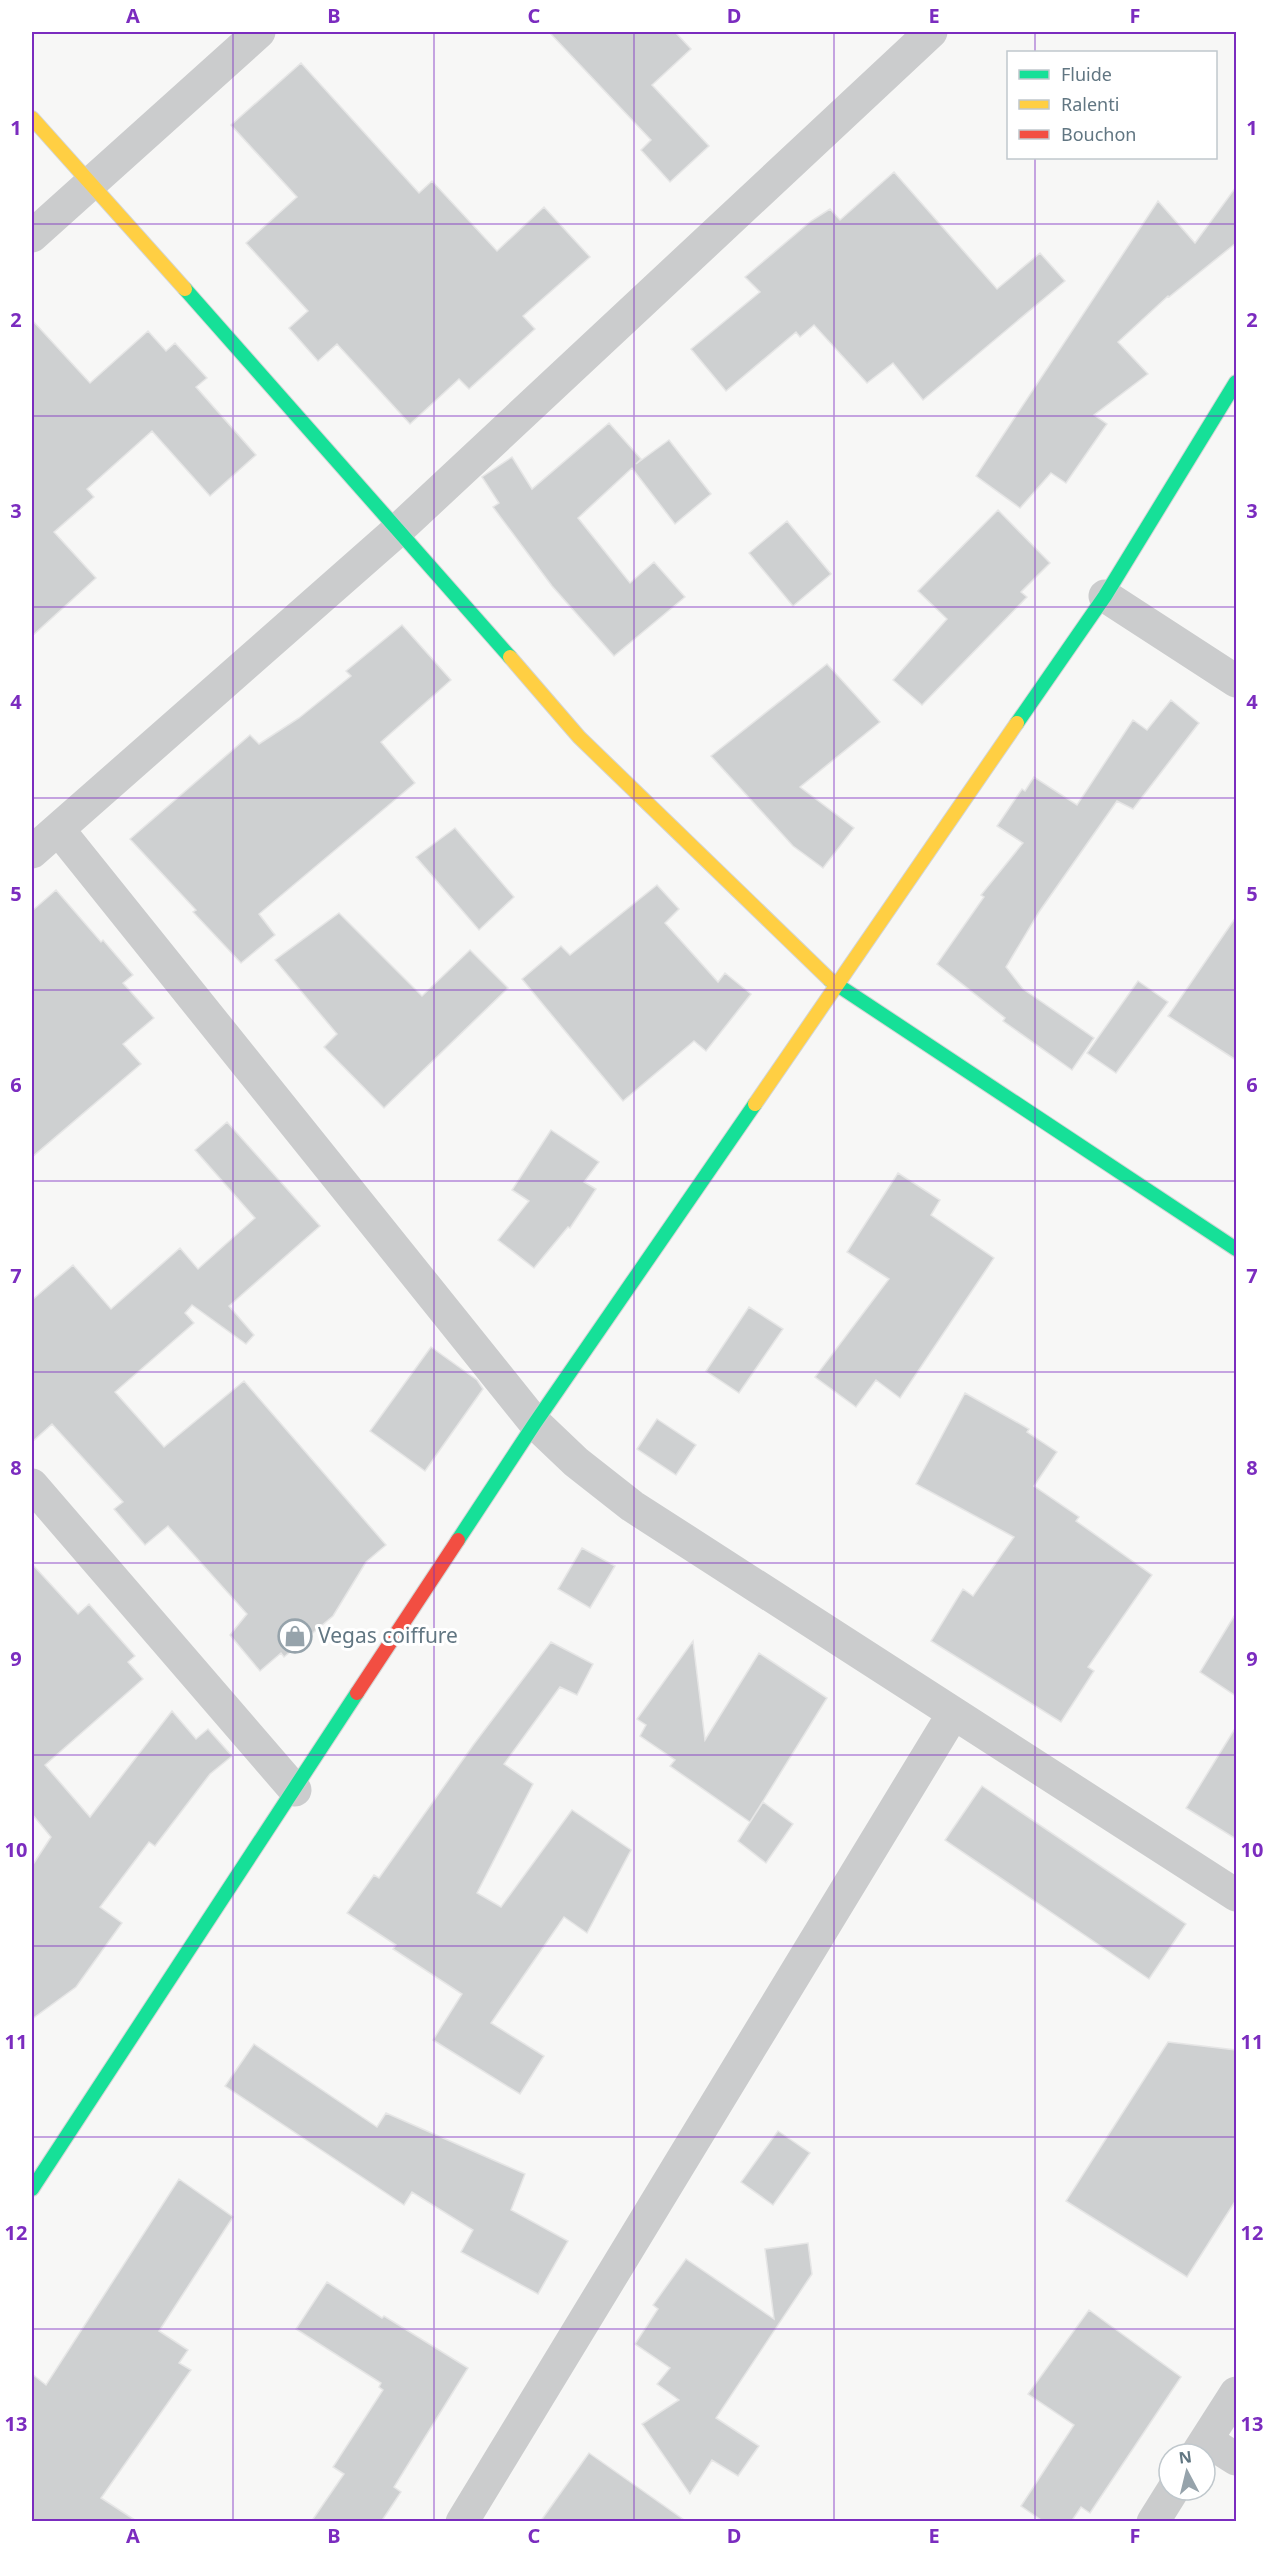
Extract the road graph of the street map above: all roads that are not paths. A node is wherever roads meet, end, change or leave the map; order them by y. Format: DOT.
graph roads {
  1 [pos="259,32"];
  2 [pos="931,32"];
  3 [pos="32,118"];
  4 [pos="90,184"];
  5 [pos="32,236"];
  6 [pos="1236,382"];
  7 [pos="399,529"];
  8 [pos="1105,596"];
  9 [pos="1236,681"];
  10 [pos="58,829"];
  11 [pos="32,852"];
  12 [pos="836,986"];
  13 [pos="1236,1249"];
  14 [pos="534,1424"];
  15 [pos="32,1485"];
  16 [pos="953,1714"];
  17 [pos="295,1790"];
  18 [pos="1236,1895"];
  19 [pos="32,2189"];
  20 [pos="1236,2393"];
  21 [pos="1204,2442"];
  22 [pos="1217,2452"];
  23 [pos="1236,2459"];
  24 [pos="1166,2502"];
  25 [pos="462,2522"];
  26 [pos="1153,2522"];
  1 -- 4 [label="street"];
  2 -- 7 [label="street"];
  3 -- 4 [label="street"];
  4 -- 5 [label="street"];
  4 -- 7 [label="street"];
  6 -- 8 [label="street"];
  7 -- 10 [label="street"];
  7 -- 12 [label="street"];
  8 -- 9 [label="street"];
  8 -- 12 [label="street"];
  10 -- 11 [label="street"];
  10 -- 14 [label="street"];
  12 -- 13 [label="street"];
  12 -- 14 [label="street"];
  14 -- 16 [label="street"];
  14 -- 17 [label="street"];
  15 -- 17 [label="street"];
  16 -- 18 [label="street"];
  16 -- 25 [label="street"];
  17 -- 19 [label="street"];
  20 -- 21 [label="street"];
  22 -- 23 [label="street"];
  24 -- 26 [label="street"];
}
